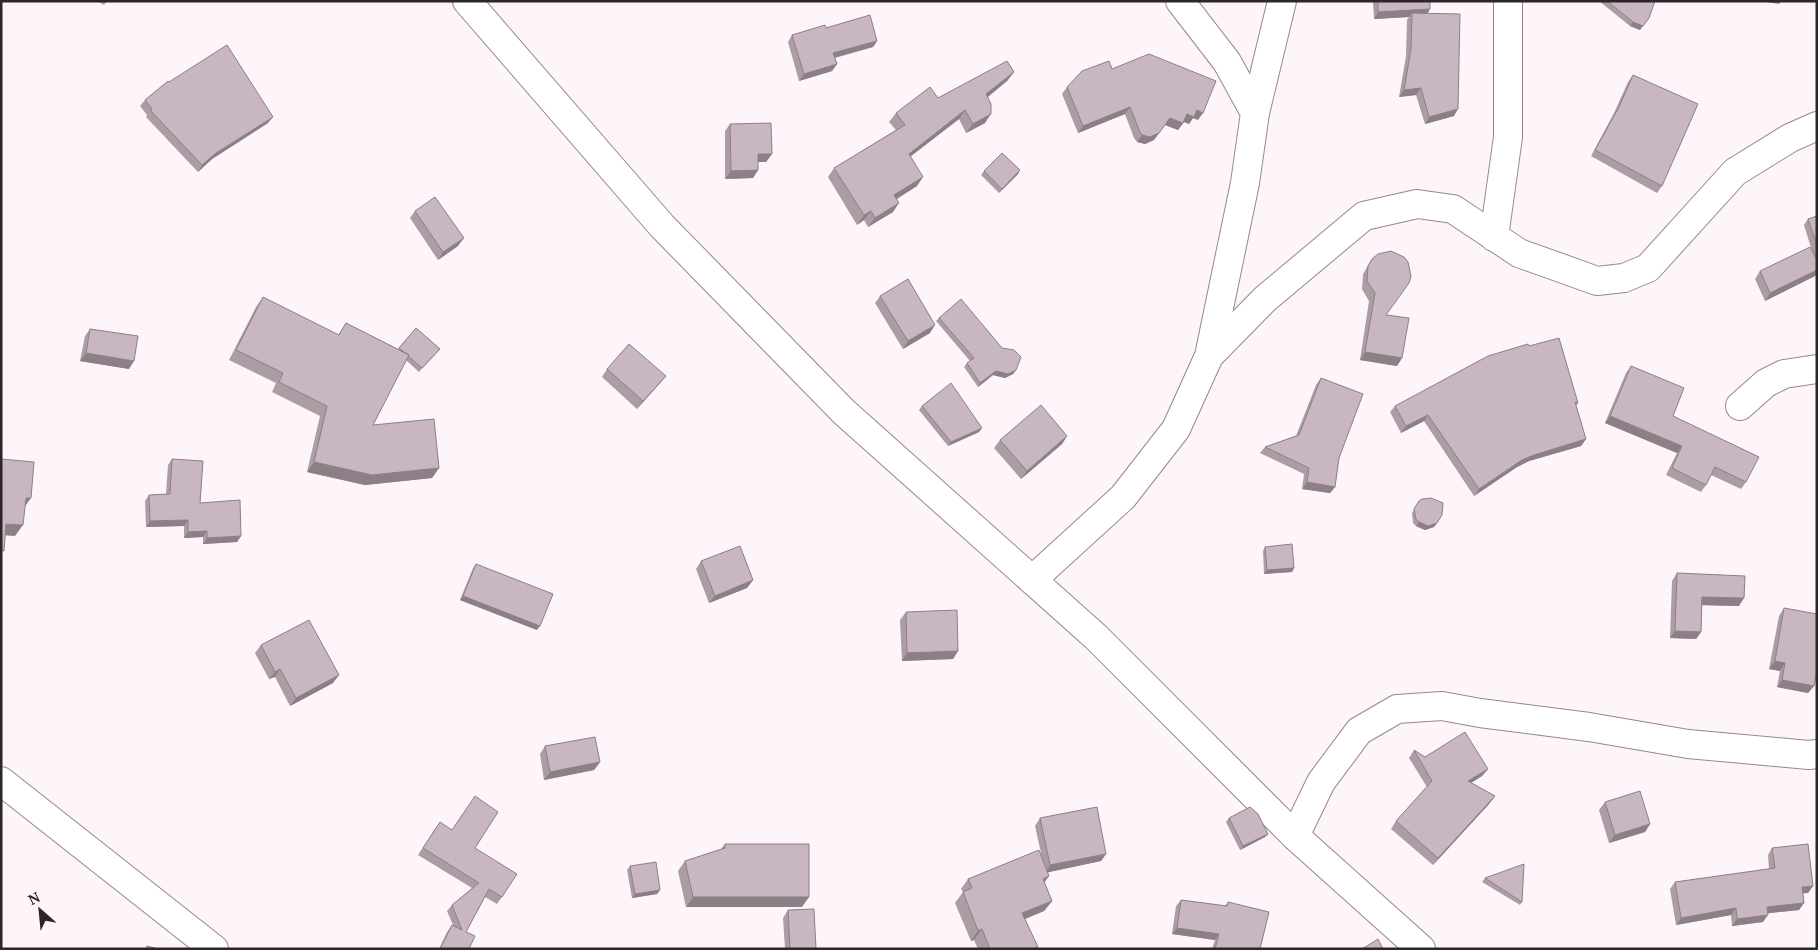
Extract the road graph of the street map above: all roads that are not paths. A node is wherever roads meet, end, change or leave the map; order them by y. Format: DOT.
graph roads {
  1 [pos="466,1"];
  2 [pos="1180,1"];
  3 [pos="1282,1"];
  4 [pos="1508,1"];
  5 [pos="1255,113"];
  6 [pos="1817,126"];
  7 [pos="1494,237"];
  8 [pos="1209,356"];
  9 [pos="1817,370"];
  10 [pos="1740,406"];
  11 [pos="1032,580"];
  12 [pos="1817,754"];
  13 [pos="1,781"];
  14 [pos="1295,836"];
  15 [pos="214,949"];
  16 [pos="1421,949"];
  1 -- 11 [label="street"];
  2 -- 5 [label="street"];
  3 -- 5 [label="street"];
  4 -- 7 [label="street"];
  5 -- 8 [label="street"];
  6 -- 7 [label="street"];
  7 -- 8 [label="street"];
  8 -- 11 [label="street"];
  9 -- 10 [label="street"];
  11 -- 14 [label="street"];
  12 -- 14 [label="street"];
  13 -- 15 [label="street"];
  14 -- 16 [label="street"];
}
